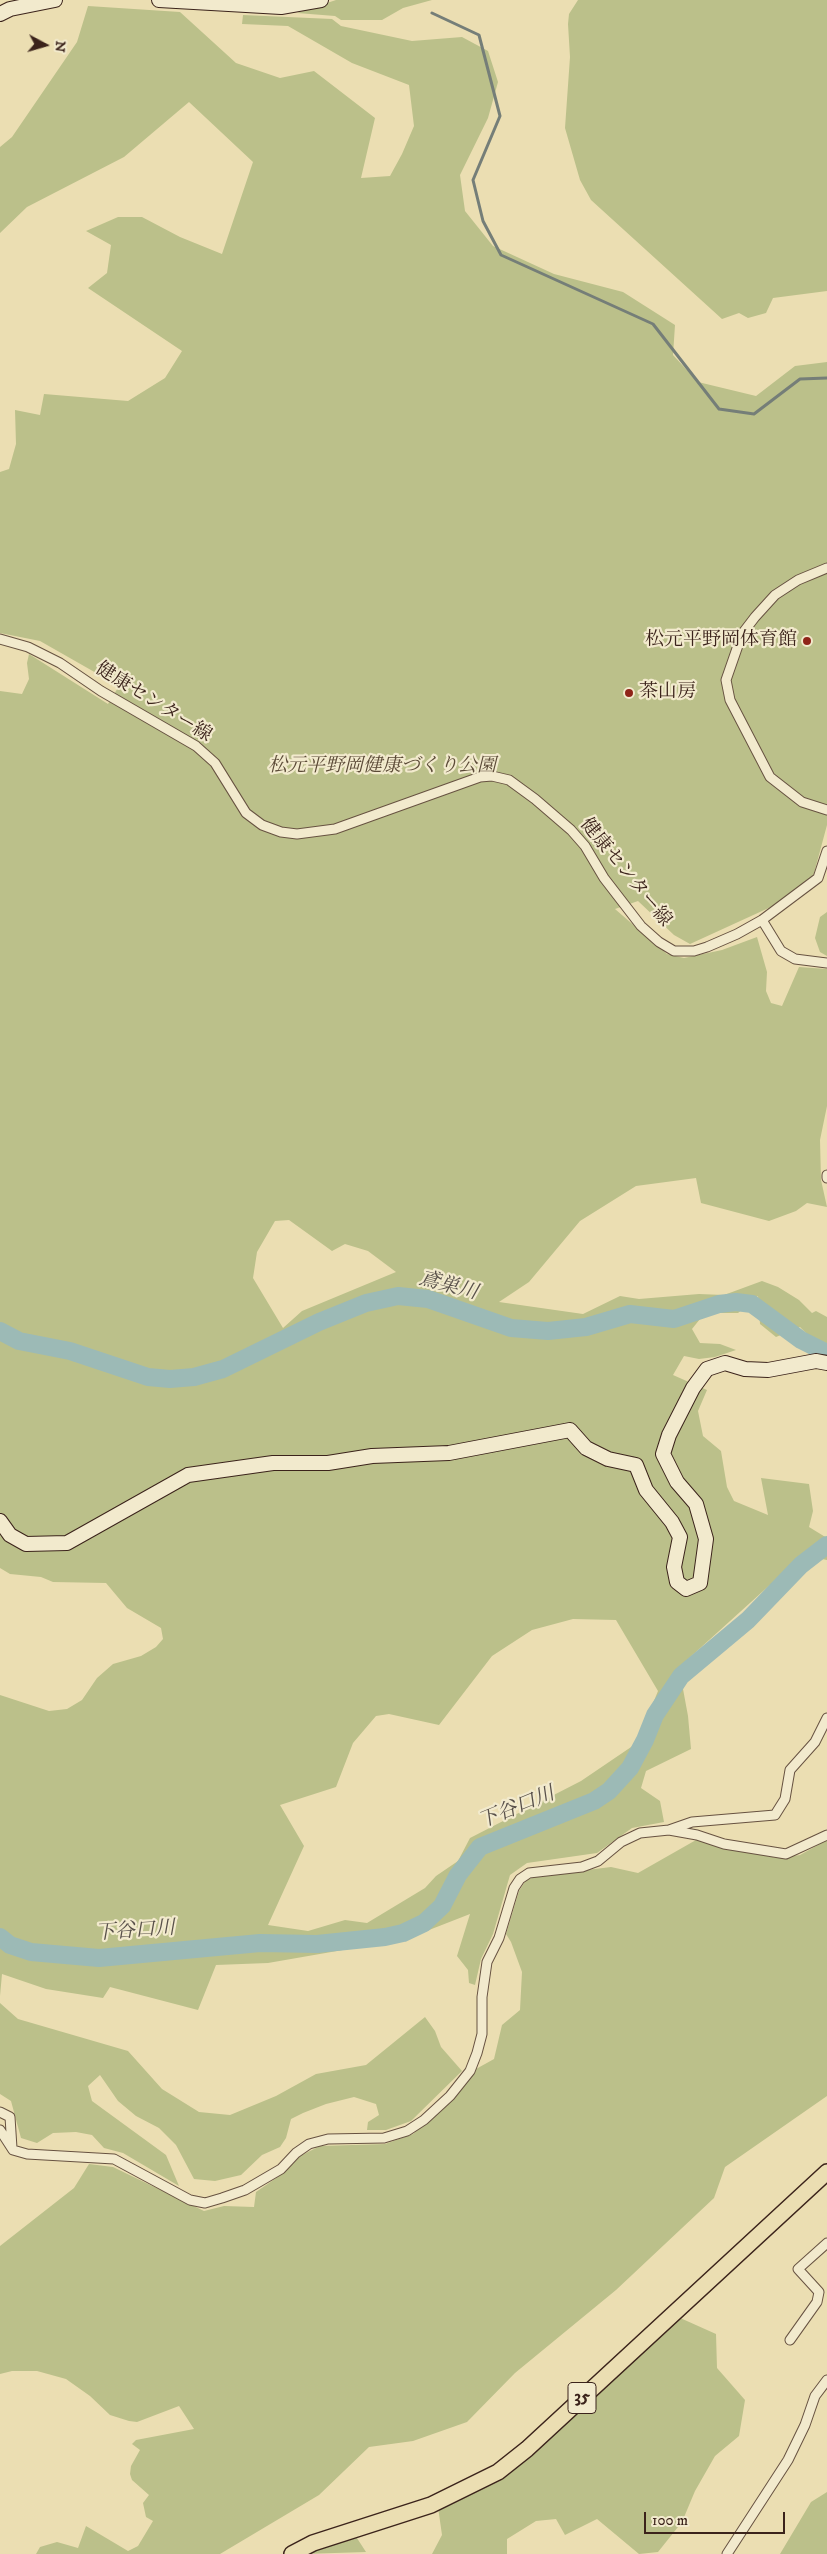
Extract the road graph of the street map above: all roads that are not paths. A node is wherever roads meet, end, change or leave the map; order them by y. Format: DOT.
graph roads {
  1 [pos="55,0"];
  2 [pos="159,0"];
  3 [pos="321,0"];
  4 [pos="0,14"];
  5 [pos="827,568"];
  6 [pos="0,639"];
  7 [pos="827,810"];
  8 [pos="827,852"];
  9 [pos="762,920"];
  10 [pos="827,963"];
  11 [pos="827,1363"];
  12 [pos="0,1521"];
  13 [pos="827,1718"];
  14 [pos="669,1830"];
  15 [pos="827,1835"];
  16 [pos="0,2112"];
  17 [pos="0,2130"];
  18 [pos="13,2150"];
  19 [pos="825,2177"];
  20 [pos="827,2243"];
  21 [pos="790,2340"];
  22 [pos="827,2380"];
  23 [pos="292,2554"];
  24 [pos="727,2554"];
  1 -- 4 [label="main road"];
  2 -- 3 [label="main road"];
  5 -- 7 [label="street"];
  6 -- 9 [label="street, 健康センター線"];
  8 -- 9 [label="street, 健康センター線"];
  9 -- 10 [label="street"];
  11 -- 12 [label="main road"];
  13 -- 14 [label="street"];
  14 -- 15 [label="street"];
  14 -- 18 [label="street"];
  16 -- 18 [label="street"];
  17 -- 18 [label="street"];
  19 -- 23 [label="main road, 35"];
  20 -- 21 [label="street"];
  22 -- 24 [label="street"];
}
